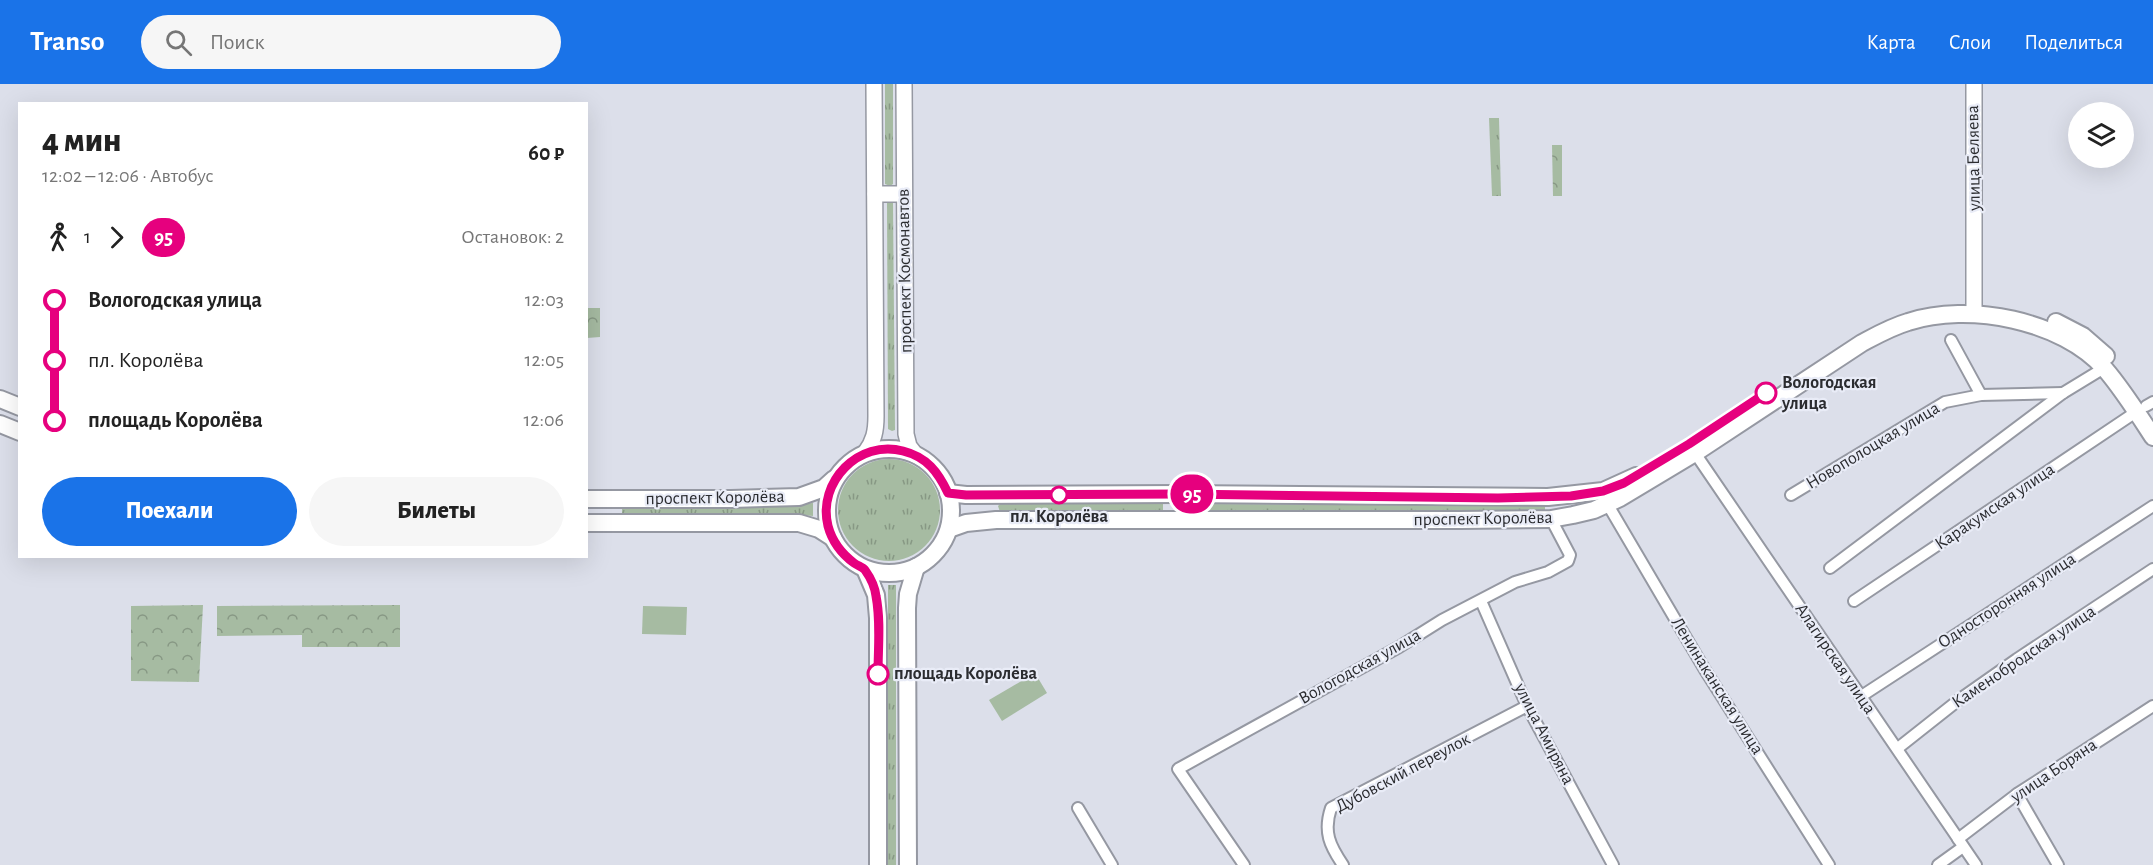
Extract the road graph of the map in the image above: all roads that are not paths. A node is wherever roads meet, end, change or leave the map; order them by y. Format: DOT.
graph roads {
  1 [pos="874,84"];
  2 [pos="904,84"];
  3 [pos="1974,84"];
  4 [pos="875,194"];
  5 [pos="904,194"];
  6 [pos="1974,309"];
  7 [pos="2037,320"];
  8 [pos="1951,340"];
  9 [pos="2104,368"];
  10 [pos="2063,393"];
  11 [pos="1981,395"];
  12 [pos="0,399"];
  13 [pos="18,406"];
  14 [pos="2147,409"];
  15 [pos="0,424"];
  16 [pos="18,431"];
  17 [pos="2153,437"];
  18 [pos="865,453"];
  19 [pos="1695,453"];
  20 [pos="916,455"];
  21 [pos="837,476"];
  22 [pos="948,493"];
  23 [pos="1180,494"];
  24 [pos="1791,495"];
  25 [pos="1548,497"];
  26 [pos="588,499"];
  27 [pos="609,499"];
  28 [pos="1608,505"];
  29 [pos="2153,506"];
  30 [pos="1180,519"];
  31 [pos="1551,519"];
  32 [pos="588,523"];
  33 [pos="610,523"];
  34 [pos="949,529"];
  35 [pos="832,538"];
  36 [pos="916,567"];
  37 [pos="1830,568"];
  38 [pos="865,569"];
  39 [pos="2153,569"];
  40 [pos="1481,601"];
  41 [pos="1854,601"];
  42 [pos="1860,697"];
  43 [pos="1527,706"];
  44 [pos="2153,706"];
  45 [pos="1898,748"];
  46 [pos="2017,794"];
  47 [pos="1078,808"];
  48 [pos="1961,843"];
  49 [pos="878,865"];
  50 [pos="908,865"];
  51 [pos="1112,865"];
  52 [pos="1244,865"];
  53 [pos="1343,865"];
  54 [pos="1613,865"];
  55 [pos="1829,865"];
  56 [pos="1938,865"];
  57 [pos="1976,865"];
  58 [pos="2058,865"];
  1 -- 4 [label="main road, проспект Космонавтов"];
  2 -- 5 [label="main road, проспект Космонавтов"];
  3 -- 6 [label="main road, улица Беляева"];
  4 -- 5 [label="main road"];
  4 -- 18 [label="main road, проспект Космонавтов"];
  5 -- 20 [label="main road, проспект Космонавтов"];
  6 -- 7 [label="main road, проспект Королёва"];
  6 -- 19 [label="main road, проспект Королёва"];
  6 -- 25 [label="main road, проспект Королёва"];
  7 -- 9 [label="main road"];
  7 -- 14 [label="main road"];
  8 -- 11 [label="street"];
  9 -- 10 [label="street, Новополоцкая улица"];
  9 -- 14 [label="main road"];
  10 -- 11 [label="street, Новополоцкая улица"];
  10 -- 37 [label="street, Новополоцкая улица"];
  11 -- 24 [label="street, Новополоцкая улица"];
  12 -- 13 [label="main road"];
  14 -- 17 [label="main road"];
  14 -- 41 [label="street, Каракумская улица"];
  15 -- 16 [label="main road"];
  18 -- 20 [label="main road"];
  18 -- 21 [label="main road"];
  19 -- 28 [label="main road, проспект Королёва"];
  19 -- 42 [label="street, Алагирская улица"];
  20 -- 22 [label="main road"];
  21 -- 27 [label="main road, проспект Королёва"];
  21 -- 35 [label="main road"];
  22 -- 23 [label="main road, проспект Королёва"];
  22 -- 34 [label="main road"];
  23 -- 25 [label="main road, проспект Королёва"];
  23 -- 30 [label="main road"];
  25 -- 31 [label="main road"];
  26 -- 27 [label="main road, проспект Королёва"];
  27 -- 33 [label="main road"];
  28 -- 31 [label="main road, проспект Королёва"];
  28 -- 55 [label="street, Ленинаканская улица"];
  29 -- 42 [label="street, Односторонняя улица"];
  30 -- 31 [label="main road, проспект Королёва"];
  30 -- 34 [label="main road, проспект Королёва"];
  31 -- 40 [label="street, Вологодская улица"];
  32 -- 33 [label="main road, проспект Королёва"];
  33 -- 35 [label="main road, проспект Королёва"];
  34 -- 36 [label="main road"];
  35 -- 38 [label="main road"];
  36 -- 38 [label="main road"];
  36 -- 50 [label="main road"];
  38 -- 49 [label="main road"];
  39 -- 45 [label="street, Каменобродская улица"];
  40 -- 43 [label="street, улица Амиряна"];
  40 -- 52 [label="street, Вологодская улица"];
  42 -- 45 [label="street, Алагирская улица"];
  43 -- 53 [label="street, Дубовский переулок"];
  43 -- 54 [label="street, улица Амиряна"];
  44 -- 46 [label="street, улица Боряна"];
  45 -- 48 [label="street, Алагирская улица"];
  46 -- 48 [label="street, улица Боряна"];
  46 -- 58 [label="street"];
  47 -- 51 [label="street"];
  48 -- 56 [label="street, улица Боряна"];
  48 -- 57 [label="street, Алагирская улица"];
}
